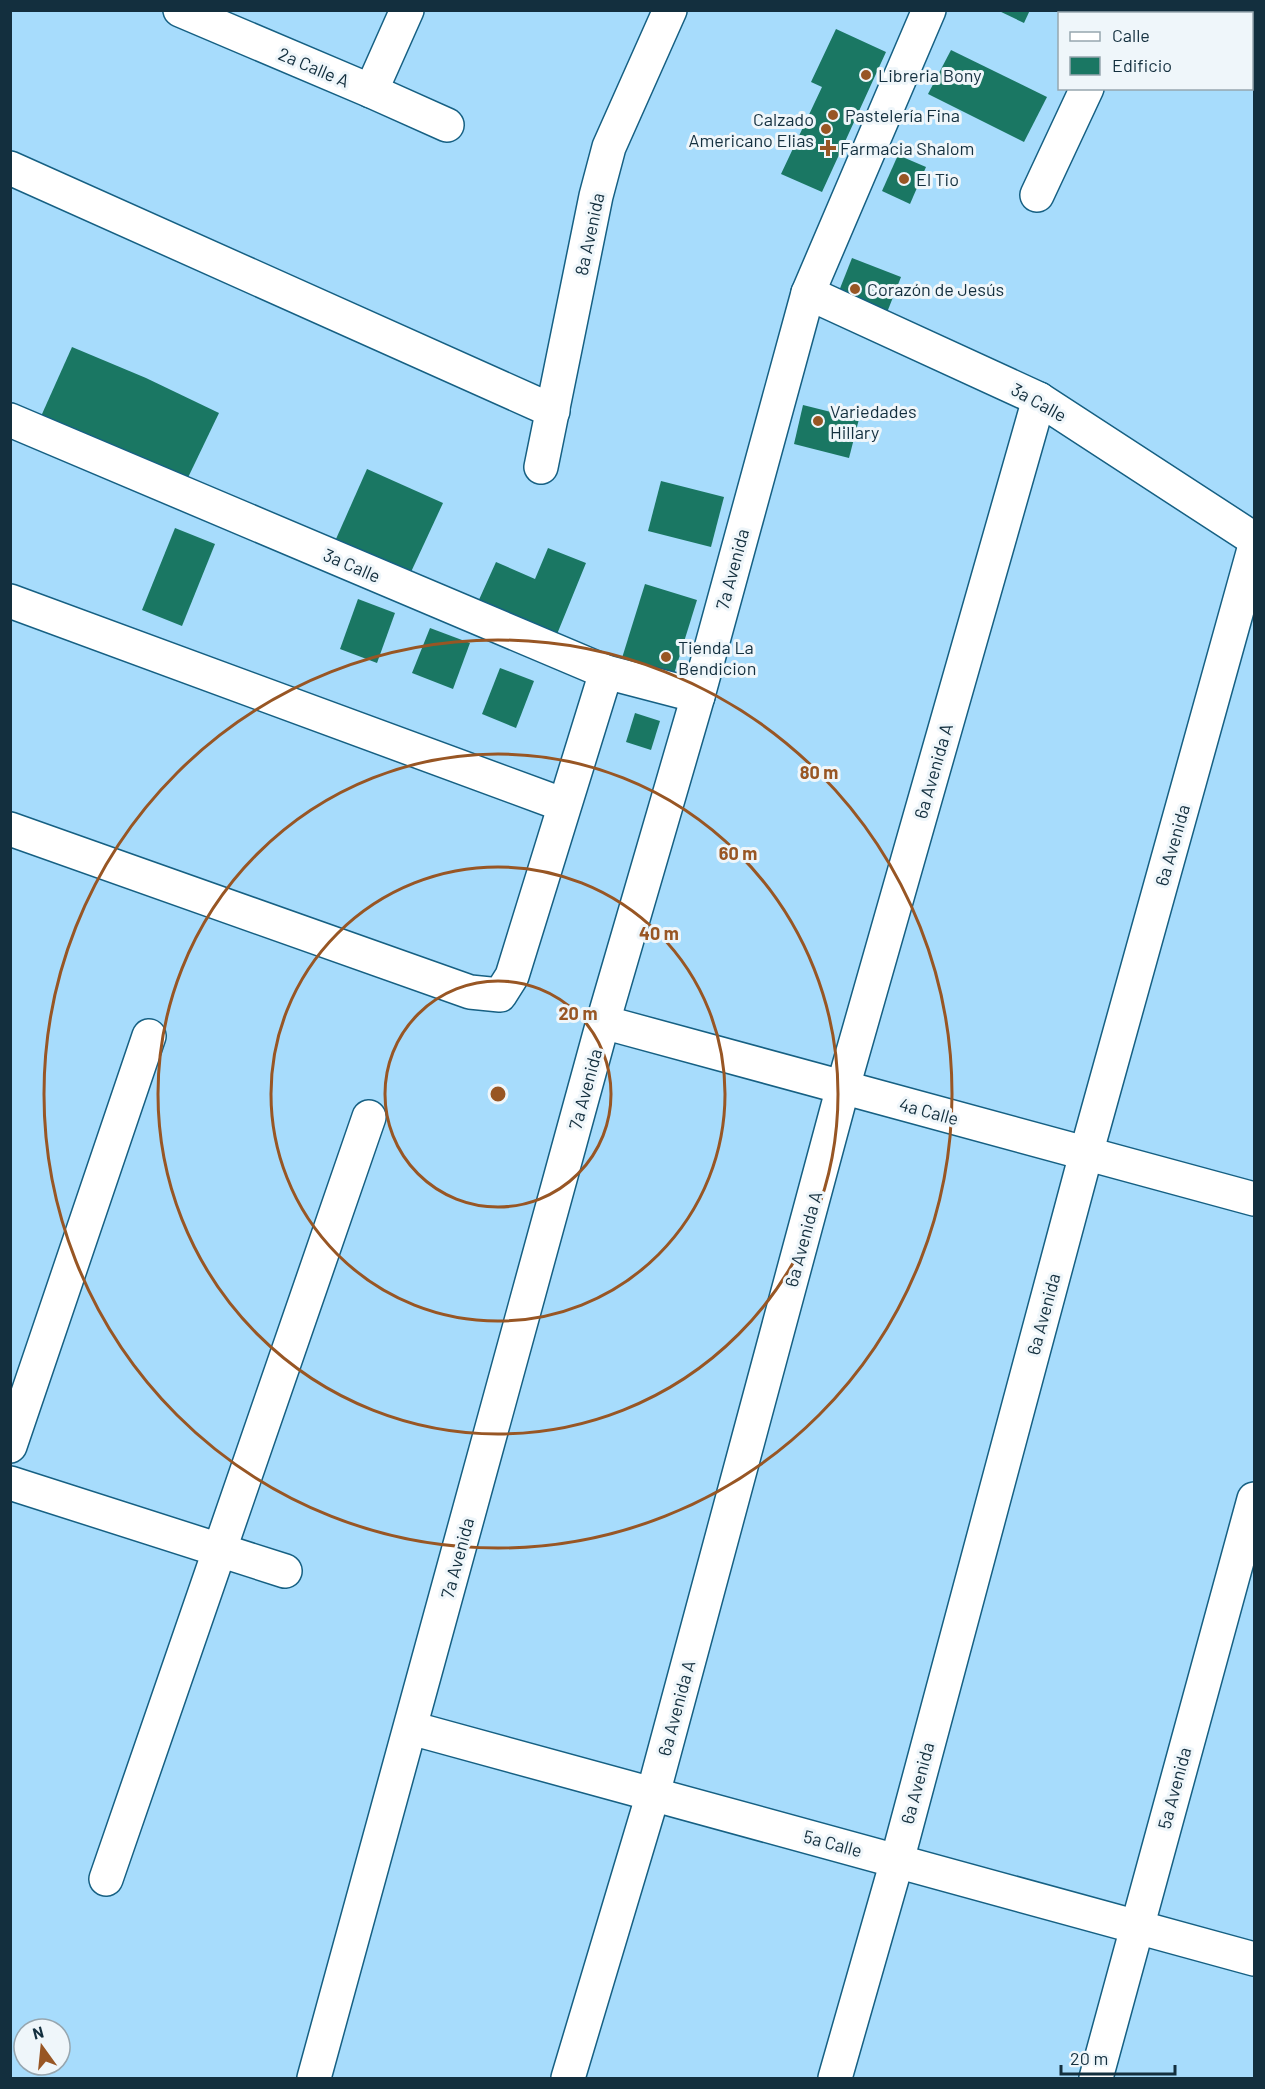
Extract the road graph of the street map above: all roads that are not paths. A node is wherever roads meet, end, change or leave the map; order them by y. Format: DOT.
graph roads {
  1 [pos="180,10"];
  2 [pos="406,10"];
  3 [pos="670,10"];
  4 [pos="929,10"];
  5 [pos="1086,90"];
  6 [pos="371,91"];
  7 [pos="447,125"];
  8 [pos="10,168"];
  9 [pos="1036,195"];
  10 [pos="808,293"];
  11 [pos="1038,399"];
  12 [pos="553,411"];
  13 [pos="10,420"];
  14 [pos="542,467"];
  15 [pos="1254,539"];
  16 [pos="1254,549"];
  17 [pos="10,601"];
  18 [pos="606,672"];
  19 [pos="698,696"];
  20 [pos="564,805"];
  21 [pos="10,829"];
  22 [pos="603,1022"];
  23 [pos="149,1036"];
  24 [pos="843,1088"];
  25 [pos="369,1116"];
  26 [pos="1086,1154"];
  27 [pos="1254,1199"];
  28 [pos="10,1446"];
  29 [pos="10,1483"];
  30 [pos="1254,1499"];
  31 [pos="219,1550"];
  32 [pos="285,1571"];
  33 [pos="411,1728"];
  34 [pos="653,1794"];
  35 [pos="897,1861"];
  36 [pos="106,1879"];
  37 [pos="1136,1926"];
  38 [pos="1254,1959"];
  39 [pos="314,2079"];
  40 [pos="568,2079"];
  41 [pos="834,2079"];
  42 [pos="1096,2079"];
  1 -- 6 [label="street, 2a Calle A"];
  2 -- 6 [label="street"];
  3 -- 12 [label="street, 8a Avenida"];
  4 -- 10 [label="street, 7a Avenida"];
  5 -- 9 [label="street"];
  6 -- 7 [label="street, 2a Calle A"];
  8 -- 12 [label="street"];
  10 -- 11 [label="street, 3a Calle"];
  10 -- 19 [label="street, 7a Avenida"];
  11 -- 15 [label="street, 3a Calle"];
  11 -- 24 [label="street, 6a Avenida A"];
  12 -- 14 [label="street, 8a Avenida"];
  13 -- 18 [label="street, 3a Calle"];
  16 -- 26 [label="street, 6a Avenida"];
  17 -- 20 [label="street"];
  18 -- 19 [label="street, 3a Calle"];
  18 -- 20 [label="street"];
  19 -- 22 [label="street, 7a Avenida"];
  20 -- 21 [label="street"];
  22 -- 24 [label="street, 4a Calle"];
  22 -- 33 [label="street, 7a Avenida"];
  23 -- 28 [label="street"];
  24 -- 26 [label="street, 4a Calle"];
  24 -- 34 [label="street, 6a Avenida A"];
  25 -- 31 [label="street"];
  26 -- 27 [label="street, 4a Calle"];
  26 -- 35 [label="street, 6a Avenida"];
  29 -- 31 [label="street"];
  30 -- 37 [label="street, 5a Avenida"];
  31 -- 32 [label="street"];
  31 -- 36 [label="street"];
  33 -- 34 [label="street, 5a Calle"];
  33 -- 39 [label="street, 7a Avenida"];
  34 -- 35 [label="street, 5a Calle"];
  34 -- 40 [label="street, 6a Avenida A"];
  35 -- 37 [label="street, 5a Calle"];
  35 -- 41 [label="street, 6a Avenida"];
  37 -- 38 [label="street, 5a Calle"];
  37 -- 42 [label="street, 5a Avenida"];
}
